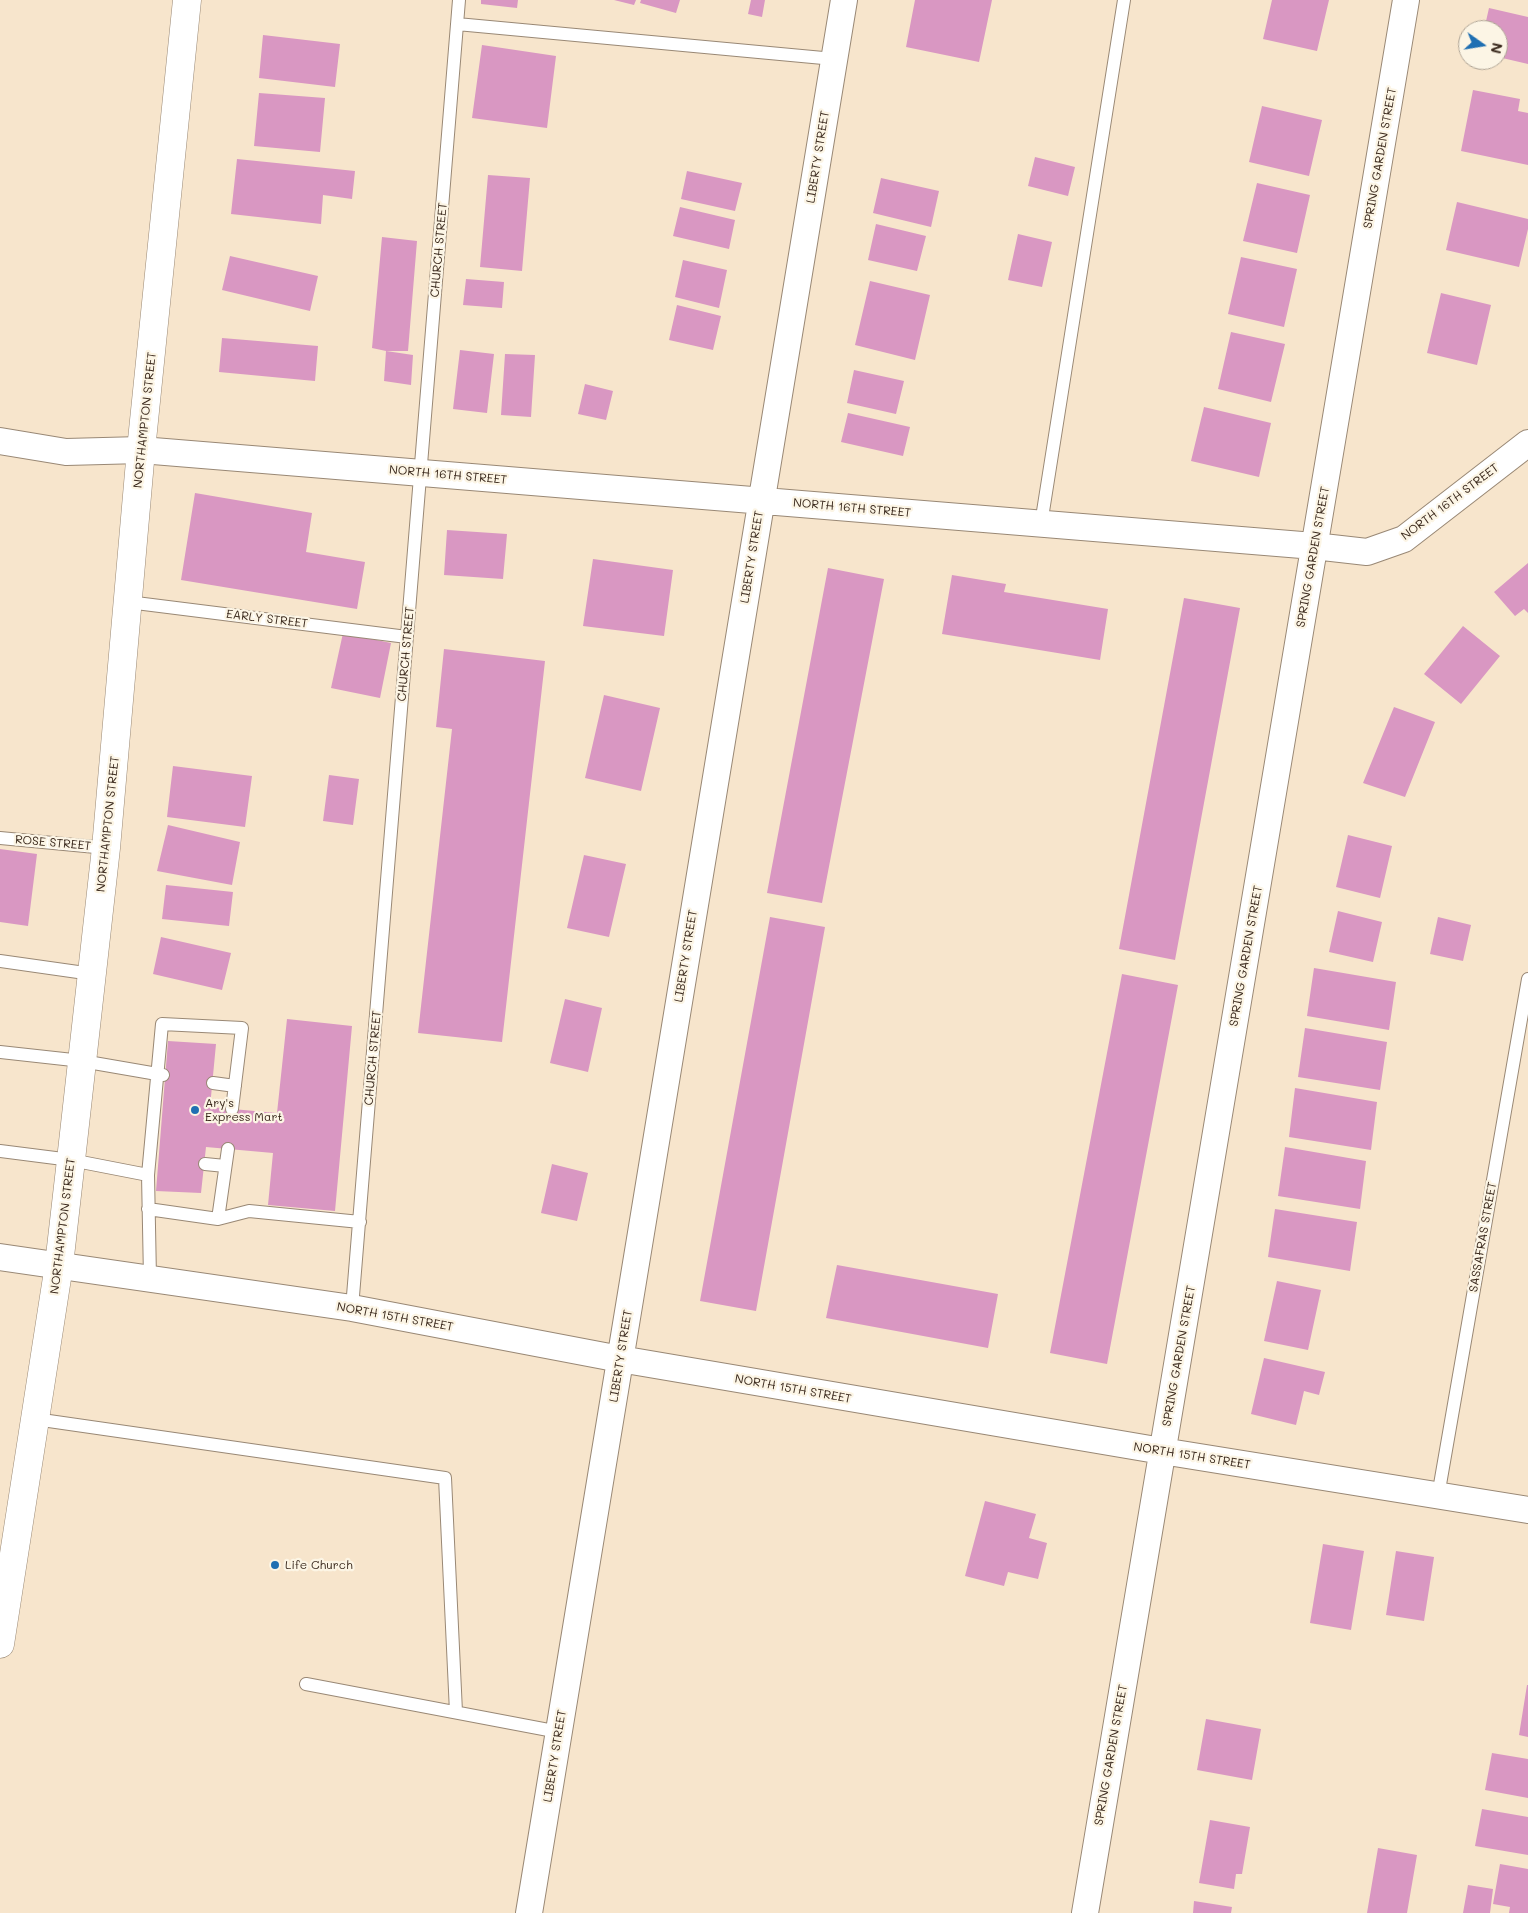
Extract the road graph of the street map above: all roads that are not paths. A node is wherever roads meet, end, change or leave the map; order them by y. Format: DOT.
graph roads {
  1 [pos="187,0"];
  2 [pos="459,0"];
  3 [pos="844,0"];
  4 [pos="1124,0"];
  5 [pos="1406,0"];
  6 [pos="457,24"];
  7 [pos="834,59"];
  8 [pos="0,441"];
  9 [pos="1528,443"];
  10 [pos="141,450"];
  11 [pos="421,473"];
  12 [pos="761,501"];
  13 [pos="1041,524"];
  14 [pos="1314,546"];
  15 [pos="128,602"];
  16 [pos="407,637"];
  17 [pos="0,838"];
  18 [pos="106,848"];
  19 [pos="0,961"];
  20 [pos="92,974"];
  21 [pos="1528,979"];
  22 [pos="0,1052"];
  23 [pos="82,1061"];
  24 [pos="161,1075"];
  25 [pos="213,1083"];
  26 [pos="235,1086"];
  27 [pos="232,1109"];
  28 [pos="228,1149"];
  29 [pos="0,1152"];
  30 [pos="71,1160"];
  31 [pos="205,1164"];
  32 [pos="225,1166"];
  33 [pos="148,1174"];
  34 [pos="148,1209"];
  35 [pos="218,1219"];
  36 [pos="360,1222"];
  37 [pos="0,1256"];
  38 [pos="59,1265"];
  39 [pos="150,1278"];
  40 [pos="352,1308"];
  41 [pos="620,1359"];
  42 [pos="35,1419"];
  43 [pos="1162,1451"];
  44 [pos="1438,1496"];
  45 [pos="1528,1510"];
  46 [pos="0,1644"];
  47 [pos="306,1684"];
  48 [pos="456,1712"];
  49 [pos="559,1732"];
  50 [pos="529,1913"];
  51 [pos="1085,1913"];
  1 -- 10 [label="main road, NORTHAMPTON STREET"];
  2 -- 6 [label="lane, CHURCH STREET"];
  3 -- 7 [label="street, LIBERTY STREET"];
  4 -- 13 [label="lane"];
  5 -- 14 [label="street, SPRING GARDEN STREET"];
  6 -- 7 [label="lane"];
  6 -- 11 [label="lane, CHURCH STREET"];
  7 -- 12 [label="street, LIBERTY STREET"];
  8 -- 10 [label="street, NORTH 16TH STREET"];
  9 -- 14 [label="street, NORTH 16TH STREET"];
  10 -- 11 [label="street, NORTH 16TH STREET"];
  10 -- 15 [label="main road, NORTHAMPTON STREET"];
  11 -- 12 [label="street, NORTH 16TH STREET"];
  11 -- 16 [label="lane, CHURCH STREET"];
  12 -- 13 [label="street, NORTH 16TH STREET"];
  12 -- 41 [label="street, LIBERTY STREET"];
  13 -- 14 [label="street, NORTH 16TH STREET"];
  14 -- 43 [label="street, SPRING GARDEN STREET"];
  15 -- 16 [label="lane, EARLY STREET"];
  15 -- 18 [label="main road, NORTHAMPTON STREET"];
  16 -- 36 [label="lane, CHURCH STREET"];
  17 -- 18 [label="lane, ROSE STREET"];
  18 -- 20 [label="main road, NORTHAMPTON STREET"];
  19 -- 20 [label="lane"];
  20 -- 23 [label="main road, NORTHAMPTON STREET"];
  21 -- 44 [label="lane, SASSAFRAS STREET"];
  22 -- 23 [label="lane"];
  23 -- 24 [label="lane"];
  23 -- 30 [label="main road, NORTHAMPTON STREET"];
  24 -- 26 [label="lane"];
  24 -- 33 [label="lane"];
  25 -- 26 [label="lane"];
  26 -- 27 [label="lane"];
  28 -- 32 [label="lane"];
  29 -- 30 [label="lane"];
  30 -- 33 [label="lane"];
  30 -- 38 [label="main road, NORTHAMPTON STREET"];
  31 -- 32 [label="lane"];
  32 -- 35 [label="lane"];
  33 -- 34 [label="lane"];
  34 -- 35 [label="lane"];
  34 -- 39 [label="lane"];
  35 -- 36 [label="lane"];
  36 -- 40 [label="lane, CHURCH STREET"];
  37 -- 38 [label="street, NORTH 15TH STREET"];
  38 -- 39 [label="street, NORTH 15TH STREET"];
  38 -- 42 [label="main road, NORTHAMPTON STREET"];
  39 -- 40 [label="street, NORTH 15TH STREET"];
  40 -- 41 [label="street, NORTH 15TH STREET"];
  41 -- 43 [label="street, NORTH 15TH STREET"];
  41 -- 49 [label="street, LIBERTY STREET"];
  42 -- 46 [label="main road, NORTHAMPTON STREET"];
  42 -- 48 [label="lane"];
  43 -- 44 [label="street, NORTH 15TH STREET"];
  43 -- 51 [label="street, SPRING GARDEN STREET"];
  44 -- 45 [label="street, NORTH 15TH STREET"];
  47 -- 48 [label="lane"];
  48 -- 49 [label="lane"];
  49 -- 50 [label="street, LIBERTY STREET"];
}
